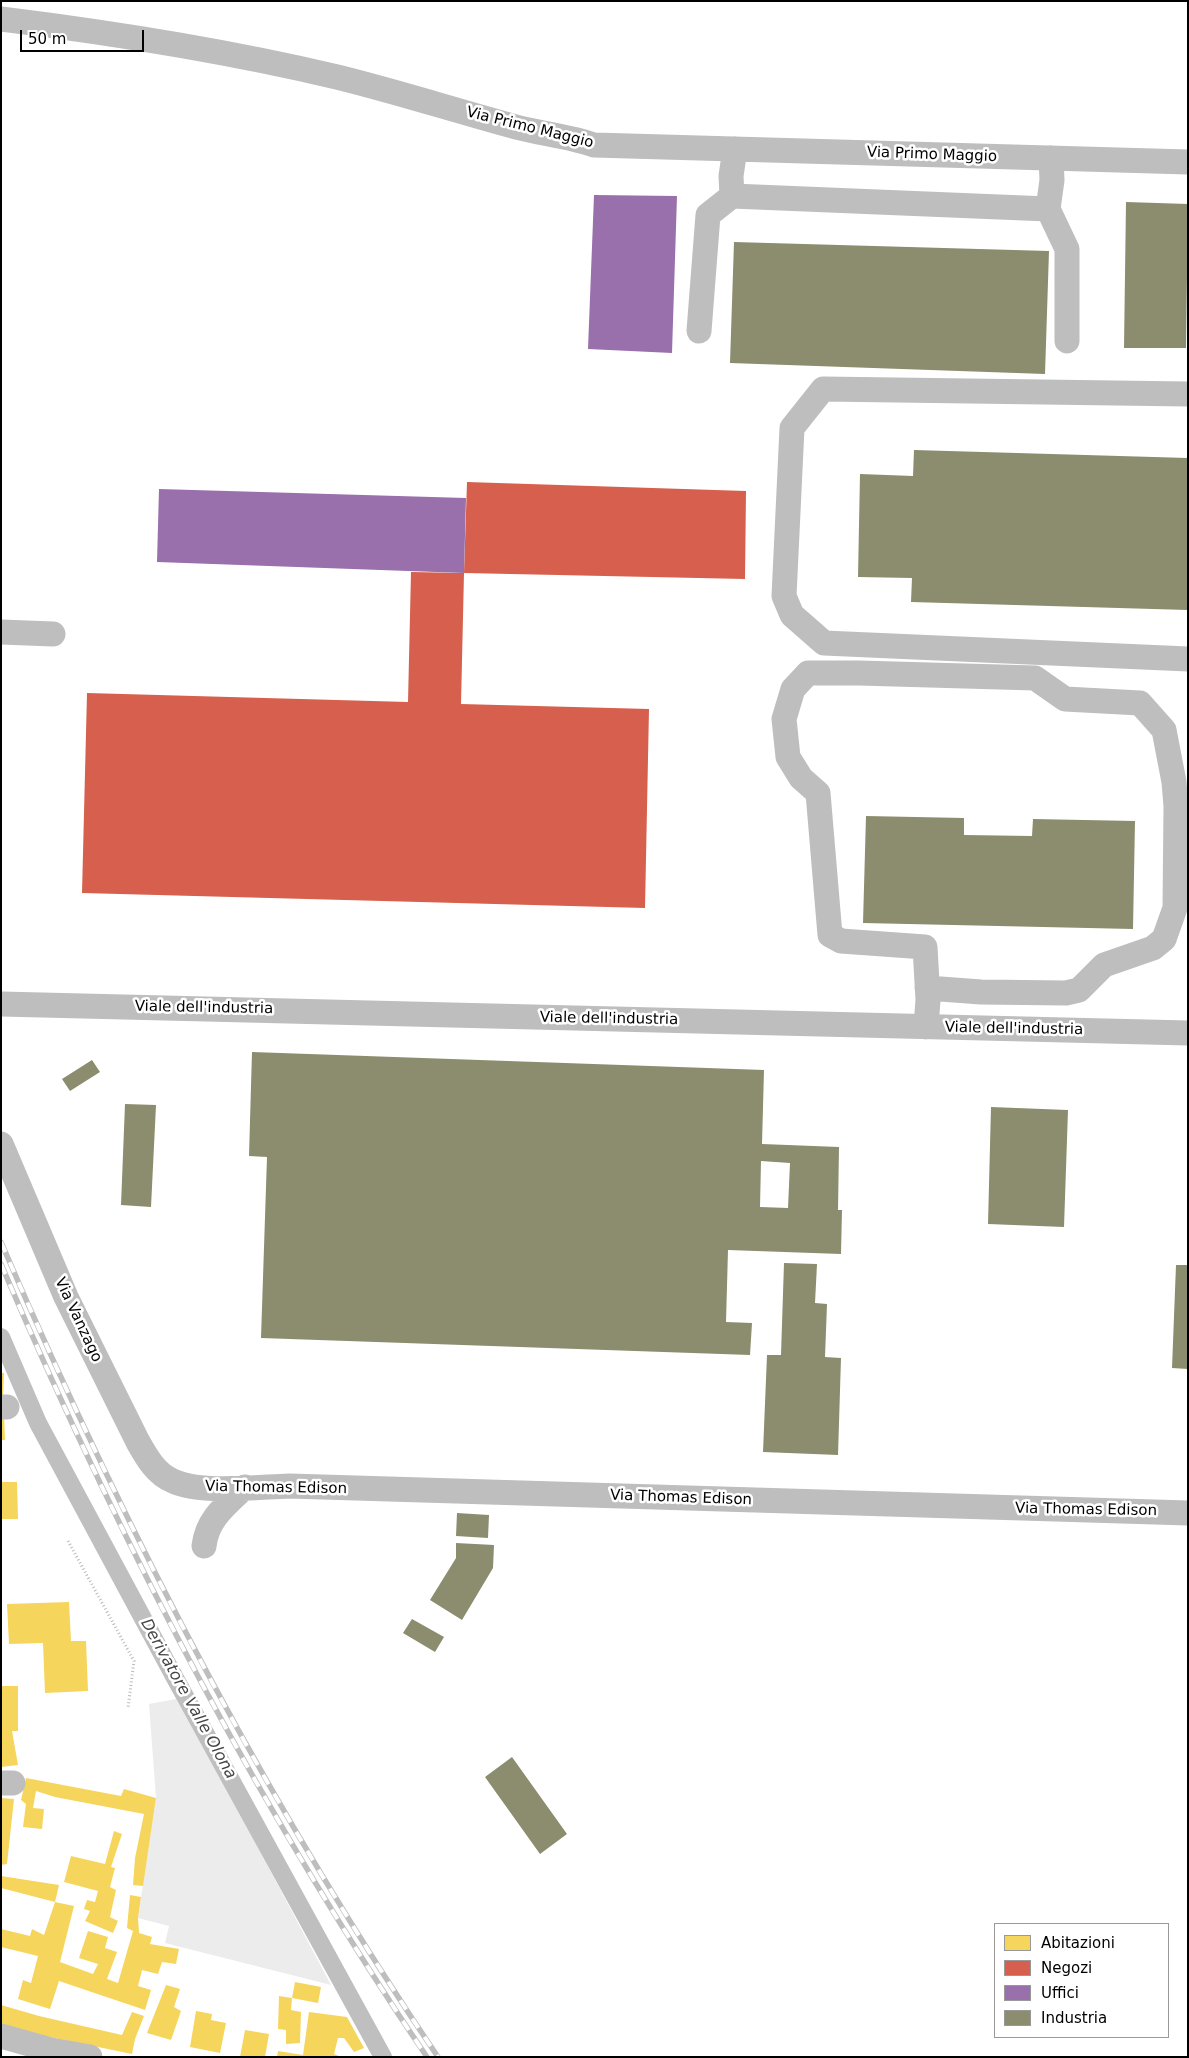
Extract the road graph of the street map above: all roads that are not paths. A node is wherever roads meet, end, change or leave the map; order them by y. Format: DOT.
graph roads {
  1 [pos="1,19"];
  2 [pos="735,149"];
  3 [pos="1051,158"];
  4 [pos="1188,162"];
  5 [pos="732,196"];
  6 [pos="1048,209"];
  7 [pos="699,331"];
  8 [pos="1067,341"];
  9 [pos="1188,394"];
  10 [pos="1,632"];
  11 [pos="53,634"];
  12 [pos="1188,659"];
  13 [pos="927,988"];
  14 [pos="1,1004"];
  15 [pos="30,1004"];
  16 [pos="1,1021"];
  17 [pos="926,1026"];
  18 [pos="1188,1033"];
  19 [pos="1,1144"];
  20 [pos="175,1482"];
  21 [pos="245,1487"];
  22 [pos="1188,1513"];
  23 [pos="204,1546"];
  24 [pos="1,2036"];
  25 [pos="90,2057"];
  1 -- 2 [label="street, Via Primo Maggio"];
  2 -- 3 [label="street, Via Primo Maggio"];
  2 -- 5 [label="street"];
  3 -- 4 [label="street, Via Primo Maggio"];
  3 -- 6 [label="street"];
  5 -- 6 [label="street"];
  5 -- 7 [label="street"];
  6 -- 8 [label="street"];
  9 -- 12 [label="street"];
  10 -- 11 [label="street"];
  13 -- 13 [label="street"];
  13 -- 17 [label="street"];
  14 -- 15 [label="street, Viale dell'industria"];
  15 -- 16 [label="street"];
  15 -- 17 [label="street, Viale dell'industria"];
  17 -- 18 [label="street, Viale dell'industria"];
  19 -- 20 [label="street, Via Vanzago"];
  20 -- 21 [label="street, Via Thomas Edison"];
  21 -- 22 [label="street, Via Thomas Edison"];
  21 -- 23 [label="street"];
  24 -- 25 [label="street"];
}
